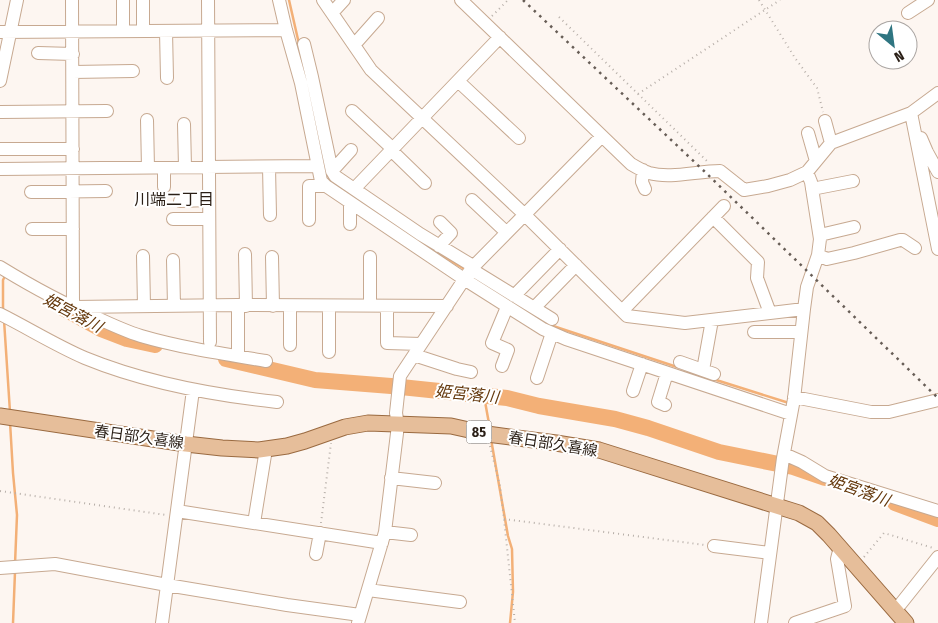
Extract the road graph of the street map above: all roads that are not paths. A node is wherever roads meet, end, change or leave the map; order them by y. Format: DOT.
graph roads {
  1 [pos="17,0"];
  2 [pos="72,0"];
  3 [pos="123,0"];
  4 [pos="143,0"];
  5 [pos="208,0"];
  6 [pos="279,0"];
  7 [pos="323,0"];
  8 [pos="344,0"];
  9 [pos="461,0"];
  10 [pos="928,0"];
  11 [pos="332,13"];
  12 [pos="908,13"];
  13 [pos="378,18"];
  14 [pos="208,30"];
  15 [pos="286,30"];
  16 [pos="73,31"];
  17 [pos="123,31"];
  18 [pos="143,31"];
  19 [pos="166,31"];
  20 [pos="5,32"];
  21 [pos="500,37"];
  22 [pos="304,44"];
  23 [pos="354,45"];
  24 [pos="38,53"];
  25 [pos="73,54"];
  26 [pos="133,71"];
  27 [pos="73,72"];
  28 [pos="167,78"];
  29 [pos="0,81"];
  30 [pos="458,81"];
  31 [pos="938,93"];
  32 [pos="107,111"];
  33 [pos="352,111"];
  34 [pos="0,112"];
  35 [pos="73,112"];
  36 [pos="911,113"];
  37 [pos="422,118"];
  38 [pos="147,120"];
  39 [pos="825,121"];
  40 [pos="184,124"];
  41 [pos="808,134"];
  42 [pos="602,136"];
  43 [pos="518,138"];
  44 [pos="831,143"];
  45 [pos="0,149"];
  46 [pos="73,149"];
  47 [pos="392,149"];
  48 [pos="351,150"];
  49 [pos="816,161"];
  50 [pos="318,166"];
  51 [pos="185,167"];
  52 [pos="208,167"];
  53 [pos="269,167"];
  54 [pos="73,168"];
  55 [pos="148,168"];
  56 [pos="164,168"];
  57 [pos="0,169"];
  58 [pos="643,170"];
  59 [pos="332,171"];
  60 [pos="807,172"];
  61 [pos="938,172"];
  62 [pos="853,181"];
  63 [pos="425,183"];
  64 [pos="326,186"];
  65 [pos="164,187"];
  66 [pos="354,189"];
  67 [pos="645,189"];
  68 [pos="812,189"];
  69 [pos="31,192"];
  70 [pos="73,192"];
  71 [pos="106,192"];
  72 [pos="209,200"];
  73 [pos="472,200"];
  74 [pos="180,201"];
  75 [pos="350,202"];
  76 [pos="724,206"];
  77 [pos="524,214"];
  78 [pos="270,215"];
  79 [pos="713,217"];
  80 [pos="173,219"];
  81 [pos="209,219"];
  82 [pos="309,220"];
  83 [pos="440,222"];
  84 [pos="350,224"];
  85 [pos="854,227"];
  86 [pos="32,229"];
  87 [pos="73,229"];
  88 [pos="506,232"];
  89 [pos="820,235"];
  90 [pos="439,246"];
  91 [pos="915,248"];
  92 [pos="938,249"];
  93 [pos="560,250"];
  94 [pos="245,254"];
  95 [pos="143,256"];
  96 [pos="818,256"];
  97 [pos="272,257"];
  98 [pos="370,257"];
  99 [pos="173,260"];
  100 [pos="576,266"];
  101 [pos="0,267"];
  102 [pos="468,273"];
  103 [pos="511,301"];
  104 [pos="242,305"];
  105 [pos="144,306"];
  106 [pos="174,306"];
  107 [pos="209,306"];
  108 [pos="273,306"];
  109 [pos="290,306"];
  110 [pos="329,306"];
  111 [pos="370,306"];
  112 [pos="387,306"];
  113 [pos="446,306"];
  114 [pos="73,307"];
  115 [pos="534,308"];
  116 [pos="804,309"];
  117 [pos="622,311"];
  118 [pos="770,313"];
  119 [pos="0,314"];
  120 [pos="552,319"];
  121 [pos="712,320"];
  122 [pos="754,332"];
  123 [pos="801,332"];
  124 [pos="552,333"];
  125 [pos="210,342"];
  126 [pos="290,345"];
  127 [pos="418,350"];
  128 [pos="329,352"];
  129 [pos="238,356"];
  130 [pos="266,361"];
  131 [pos="680,362"];
  132 [pos="642,364"];
  133 [pos="502,366"];
  134 [pos="471,372"];
  135 [pos="667,373"];
  136 [pos="537,378"];
  137 [pos="193,390"];
  138 [pos="633,390"];
  139 [pos="938,400"];
  140 [pos="277,402"];
  141 [pos="665,405"];
  142 [pos="793,405"];
  143 [pos="0,416"];
  144 [pos="397,419"];
  145 [pos="186,444"];
  146 [pos="266,449"];
  147 [pos="784,456"];
  148 [pos="391,478"];
  149 [pos="435,483"];
  150 [pos="777,503"];
  151 [pos="938,510"];
  152 [pos="176,514"];
  153 [pos="254,523"];
  154 [pos="320,533"];
  155 [pos="411,534"];
  156 [pos="384,537"];
  157 [pos="714,546"];
  158 [pos="840,547"];
  159 [pos="770,553"];
  160 [pos="316,554"];
  161 [pos="938,557"];
  162 [pos="0,568"];
  163 [pos="167,584"];
  164 [pos="368,590"];
  165 [pos="460,602"];
  166 [pos="895,611"];
  167 [pos="359,619"];
  168 [pos="162,623"];
  169 [pos="761,623"];
  170 [pos="795,623"];
  171 [pos="906,623"];
  1 -- 20 [label="street"];
  2 -- 16 [label="street"];
  3 -- 17 [label="street"];
  4 -- 18 [label="street"];
  5 -- 14 [label="street"];
  6 -- 15 [label="street"];
  7 -- 11 [label="street"];
  8 -- 11 [label="street"];
  9 -- 21 [label="street"];
  10 -- 12 [label="street"];
  11 -- 23 [label="street"];
  13 -- 23 [label="street"];
  14 -- 15 [label="street"];
  14 -- 19 [label="street"];
  14 -- 52 [label="street"];
  15 -- 50 [label="street"];
  16 -- 17 [label="street"];
  16 -- 20 [label="street"];
  16 -- 25 [label="street"];
  17 -- 18 [label="street"];
  18 -- 19 [label="street"];
  19 -- 28 [label="street"];
  20 -- 29 [label="street"];
  21 -- 30 [label="street"];
  21 -- 42 [label="street"];
  22 -- 59 [label="street"];
  23 -- 37 [label="street"];
  24 -- 25 [label="street"];
  25 -- 27 [label="street"];
  26 -- 27 [label="street"];
  27 -- 35 [label="street"];
  30 -- 37 [label="street"];
  30 -- 43 [label="street"];
  31 -- 36 [label="street"];
  32 -- 35 [label="street"];
  33 -- 47 [label="street"];
  34 -- 35 [label="street"];
  35 -- 46 [label="street"];
  36 -- 44 [label="street"];
  36 -- 61 [label="street"];
  36 -- 92 [label="street"];
  37 -- 47 [label="street"];
  37 -- 77 [label="street"];
  38 -- 55 [label="street"];
  39 -- 44 [label="street"];
  40 -- 51 [label="street"];
  41 -- 49 [label="street"];
  42 -- 58 [label="street"];
  42 -- 77 [label="street"];
  44 -- 49 [label="street"];
  45 -- 46 [label="street"];
  46 -- 54 [label="street"];
  47 -- 63 [label="street"];
  47 -- 66 [label="street"];
  48 -- 59 [label="street"];
  49 -- 60 [label="street"];
  50 -- 53 [label="street"];
  50 -- 64 [label="street"];
  51 -- 52 [label="street"];
  51 -- 56 [label="street"];
  52 -- 53 [label="street"];
  52 -- 72 [label="street"];
  53 -- 78 [label="street"];
  54 -- 55 [label="street"];
  54 -- 57 [label="street"];
  54 -- 70 [label="street"];
  55 -- 56 [label="street"];
  56 -- 65 [label="street"];
  58 -- 60 [label="street"];
  58 -- 67 [label="street"];
  59 -- 66 [label="street"];
  60 -- 68 [label="street"];
  62 -- 68 [label="street"];
  64 -- 75 [label="street"];
  64 -- 82 [label="street"];
  66 -- 90 [label="street"];
  68 -- 89 [label="street"];
  69 -- 70 [label="street"];
  70 -- 71 [label="street"];
  70 -- 87 [label="street"];
  72 -- 74 [label="street"];
  72 -- 81 [label="street"];
  73 -- 88 [label="street"];
  75 -- 84 [label="street"];
  75 -- 102 [label="street"];
  76 -- 79 [label="street"];
  77 -- 88 [label="street"];
  77 -- 93 [label="street"];
  79 -- 117 [label="street"];
  79 -- 118 [label="street"];
  80 -- 81 [label="street"];
  81 -- 107 [label="street"];
  83 -- 90 [label="street"];
  85 -- 89 [label="street"];
  86 -- 87 [label="street"];
  87 -- 114 [label="street"];
  88 -- 102 [label="street"];
  89 -- 96 [label="street"];
  90 -- 102 [label="street"];
  91 -- 96 [label="street"];
  93 -- 100 [label="street"];
  93 -- 103 [label="street"];
  94 -- 104 [label="street"];
  95 -- 105 [label="street"];
  96 -- 116 [label="street"];
  97 -- 108 [label="street"];
  98 -- 111 [label="street"];
  99 -- 106 [label="street"];
  100 -- 115 [label="street"];
  100 -- 117 [label="street"];
  101 -- 114 [label="street"];
  102 -- 103 [label="street"];
  102 -- 113 [label="street"];
  103 -- 115 [label="street"];
  103 -- 124 [label="street"];
  103 -- 133 [label="street"];
  104 -- 107 [label="street"];
  104 -- 108 [label="street"];
  104 -- 129 [label="street"];
  105 -- 106 [label="street"];
  105 -- 114 [label="street"];
  106 -- 107 [label="street"];
  107 -- 125 [label="street"];
  108 -- 109 [label="street"];
  109 -- 110 [label="street"];
  109 -- 126 [label="street"];
  110 -- 111 [label="street"];
  110 -- 128 [label="street"];
  111 -- 112 [label="street"];
  112 -- 113 [label="street"];
  112 -- 127 [label="street"];
  113 -- 127 [label="street"];
  114 -- 129 [label="street"];
  115 -- 120 [label="street"];
  116 -- 118 [label="street"];
  116 -- 123 [label="street"];
  117 -- 121 [label="street"];
  118 -- 121 [label="street"];
  119 -- 137 [label="street"];
  121 -- 131 [label="street"];
  122 -- 123 [label="street"];
  123 -- 142 [label="street"];
  124 -- 132 [label="street"];
  124 -- 136 [label="street"];
  127 -- 134 [label="street"];
  127 -- 144 [label="street"];
  129 -- 130 [label="street"];
  132 -- 135 [label="street"];
  132 -- 138 [label="street"];
  135 -- 141 [label="street"];
  135 -- 142 [label="street"];
  137 -- 140 [label="street"];
  137 -- 145 [label="street"];
  139 -- 142 [label="street"];
  142 -- 147 [label="street"];
  143 -- 145 [label="main road, 春日部久喜線 / 85"];
  144 -- 146 [label="main road, 春日部久喜線 / 85"];
  144 -- 148 [label="street"];
  144 -- 150 [label="main road, 春日部久喜線 / 85"];
  145 -- 146 [label="main road, 春日部久喜線 / 85"];
  145 -- 152 [label="street"];
  146 -- 153 [label="street"];
  147 -- 150 [label="street"];
  147 -- 151 [label="street"];
  148 -- 149 [label="street"];
  148 -- 156 [label="street"];
  150 -- 158 [label="main road, 春日部久喜線 / 85"];
  150 -- 159 [label="street"];
  152 -- 153 [label="street"];
  152 -- 163 [label="street"];
  153 -- 154 [label="street"];
  154 -- 156 [label="street"];
  154 -- 160 [label="street"];
  155 -- 156 [label="street"];
  156 -- 164 [label="street"];
  157 -- 159 [label="street"];
  158 -- 166 [label="main road, 春日部久喜線 / 85"];
  158 -- 170 [label="street"];
  159 -- 169 [label="street"];
  161 -- 166 [label="street"];
  162 -- 163 [label="street"];
  163 -- 167 [label="street"];
  163 -- 168 [label="street"];
  164 -- 165 [label="street"];
  164 -- 167 [label="street"];
  166 -- 171 [label="main road, 春日部久喜線 / 85"];
}
